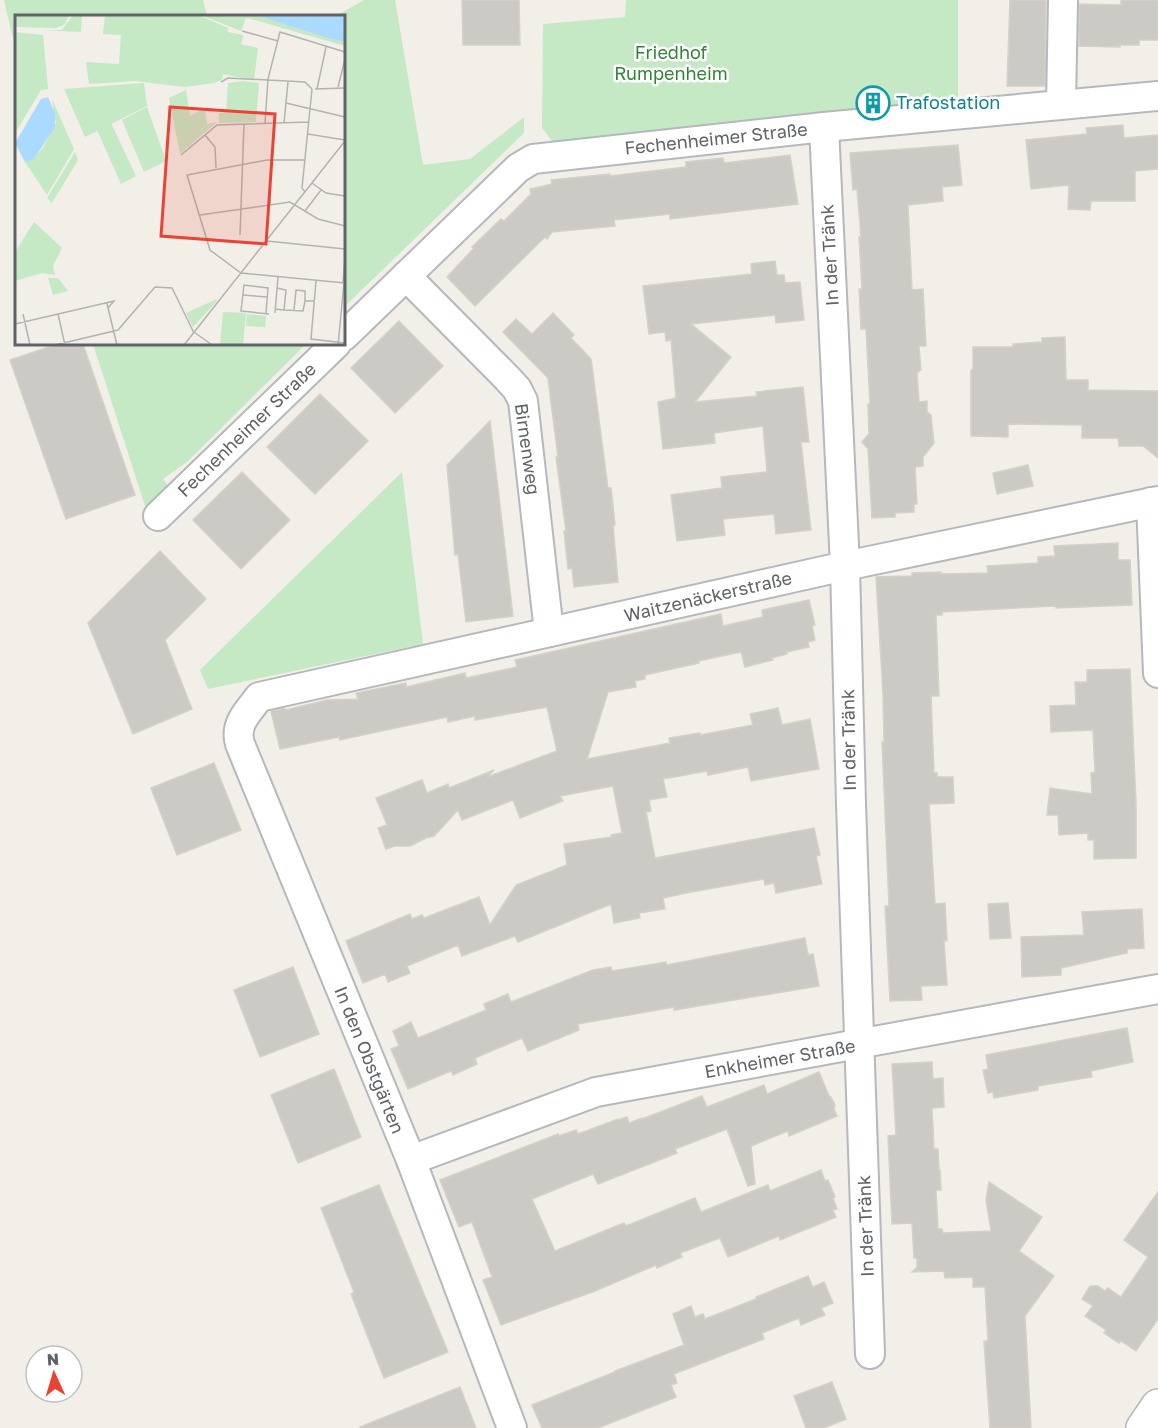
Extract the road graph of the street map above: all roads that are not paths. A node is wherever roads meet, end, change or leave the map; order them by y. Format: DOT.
graph roads {
  1 [pos="1063,0"];
  2 [pos="1158,96"];
  3 [pos="1061,105"];
  4 [pos="824,127"];
  5 [pos="406,276"];
  6 [pos="345,335"];
  7 [pos="335,345"];
  8 [pos="1154,501"];
  9 [pos="158,516"];
  10 [pos="845,566"];
  11 [pos="549,632"];
  12 [pos="1158,673"];
  13 [pos="259,697"];
  14 [pos="1158,989"];
  15 [pos="860,1044"];
  16 [pos="411,1160"];
  17 [pos="870,1353"];
  18 [pos="1158,1406"];
  19 [pos="512,1428"];
  20 [pos="1143,1428"];
  1 -- 3 [label="street"];
  2 -- 3 [label="street, Fechenheimer Straße"];
  3 -- 4 [label="street, Fechenheimer Straße"];
  4 -- 5 [label="street, Fechenheimer Straße"];
  4 -- 10 [label="street, In der Tränk"];
  5 -- 6 [label="street, Fechenheimer Straße"];
  5 -- 11 [label="street, Birnenweg"];
  7 -- 9 [label="street, Fechenheimer Straße"];
  8 -- 10 [label="street, Waitzenäckerstraße"];
  8 -- 12 [label="street"];
  10 -- 11 [label="street, Waitzenäckerstraße"];
  10 -- 15 [label="street, In der Tränk"];
  11 -- 13 [label="street, Waitzenäckerstraße"];
  13 -- 16 [label="street, In den Obstgärten"];
  14 -- 15 [label="street, Enkheimer Straße"];
  15 -- 16 [label="street, Enkheimer Straße"];
  15 -- 17 [label="street, In der Tränk"];
  16 -- 19 [label="street, In den Obstgärten"];
  18 -- 20 [label="street"];
}
